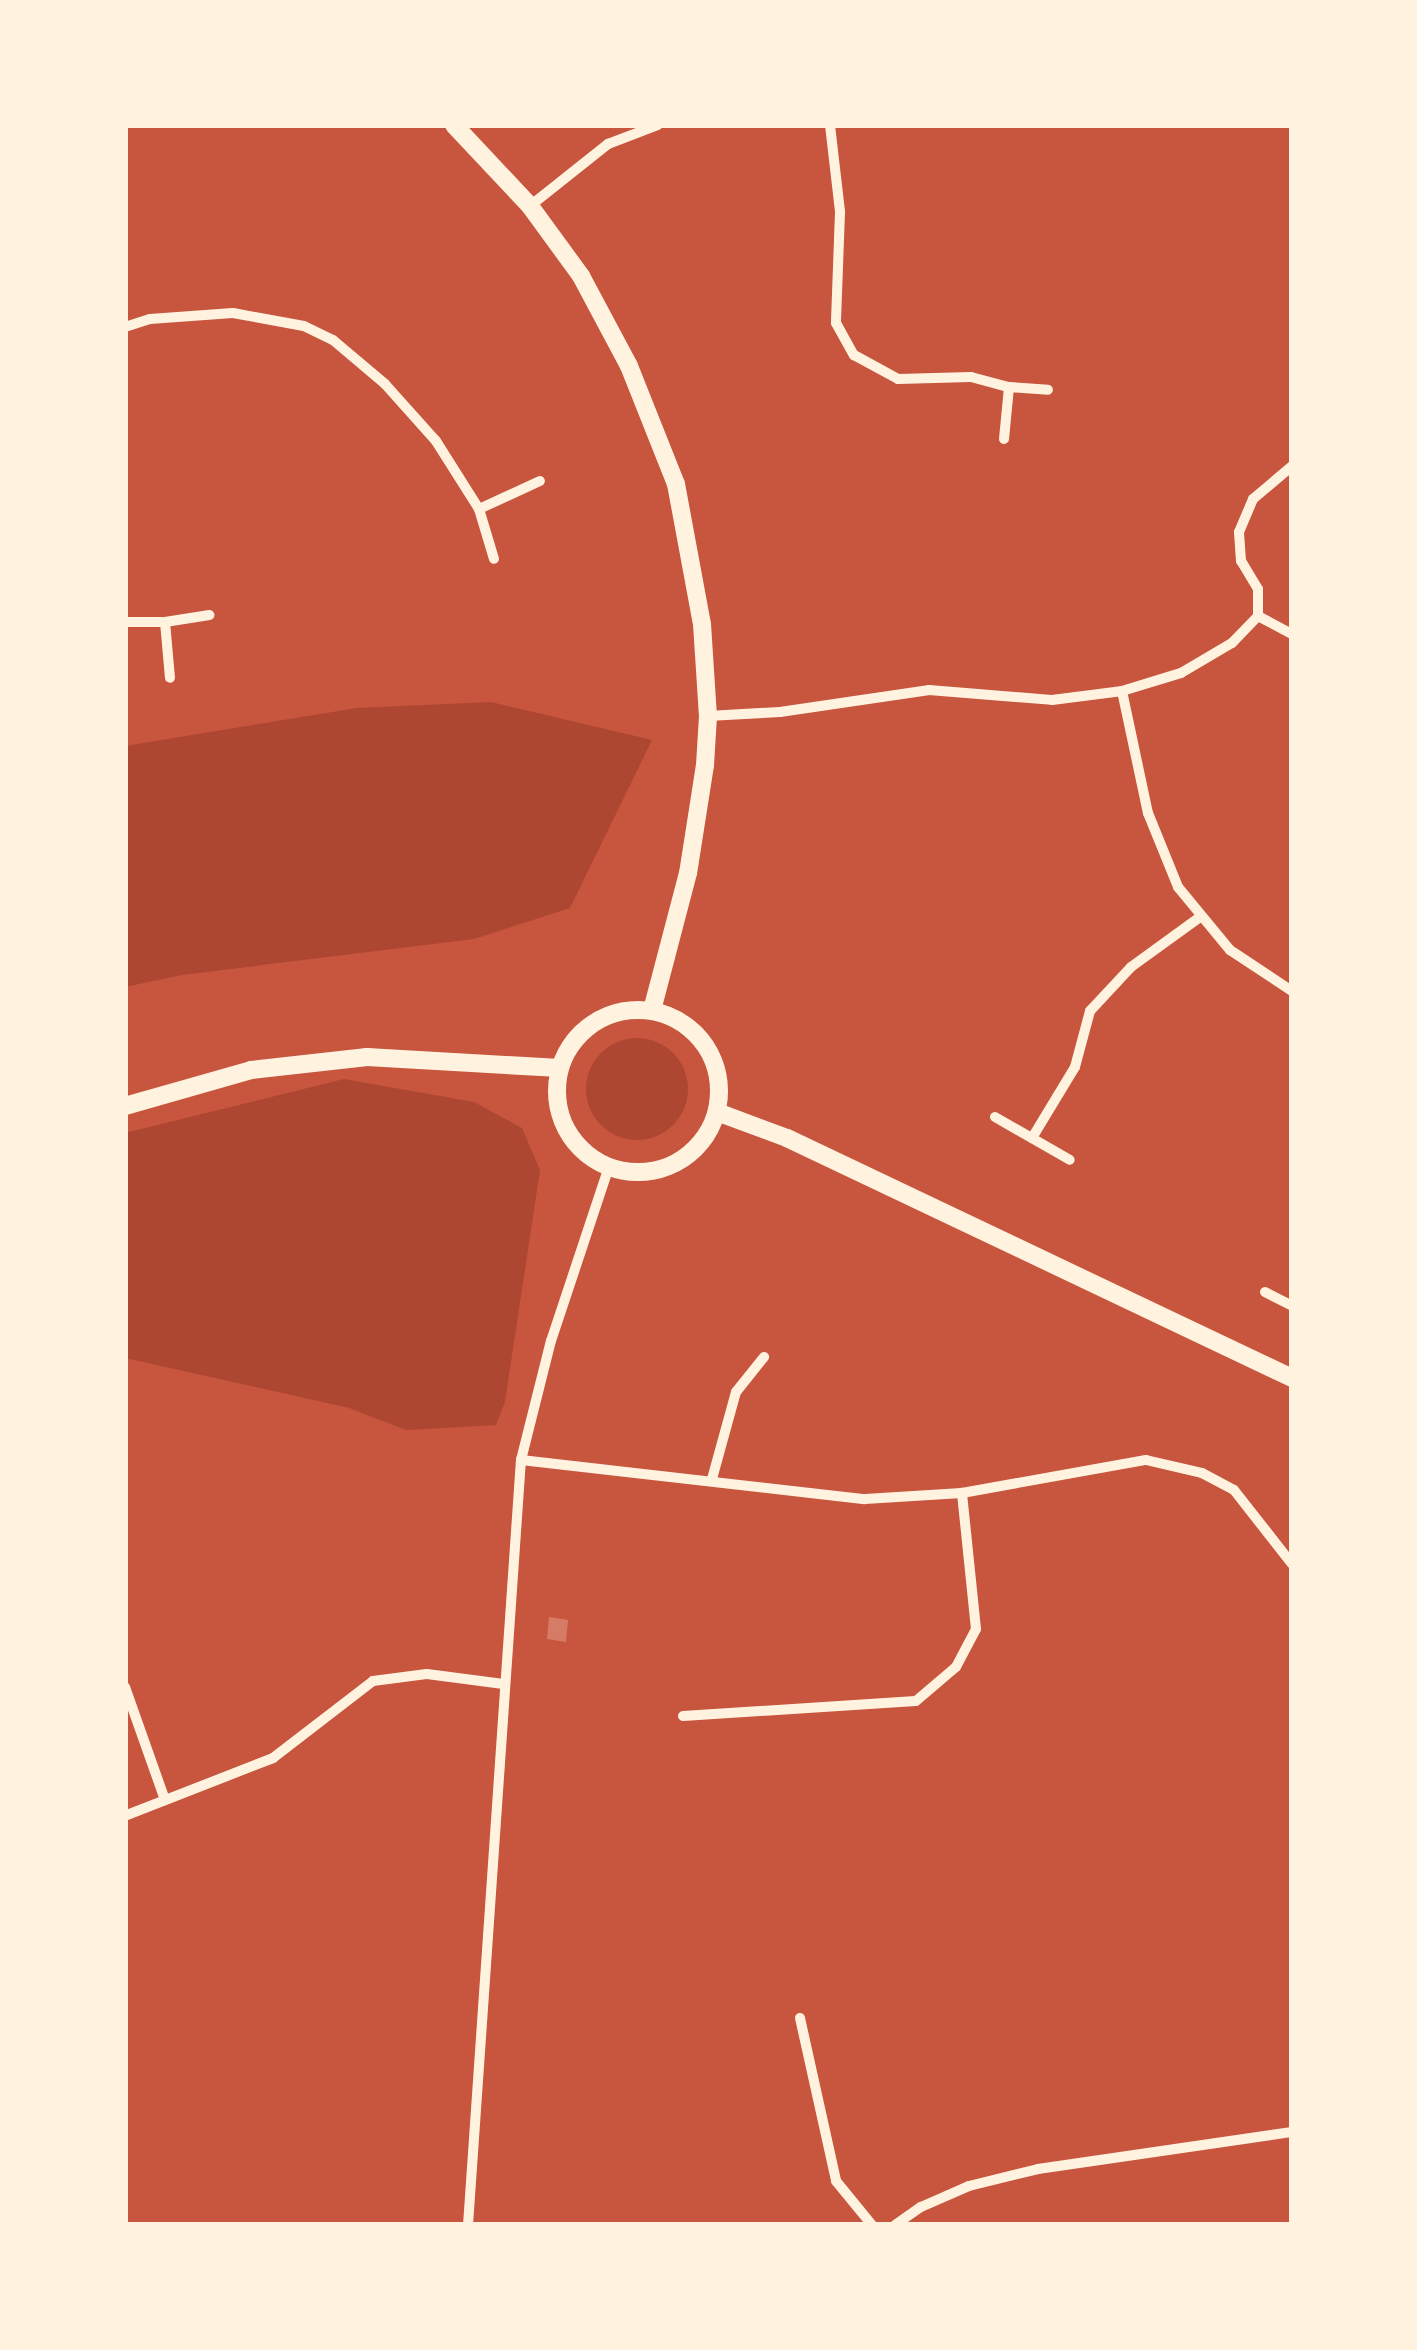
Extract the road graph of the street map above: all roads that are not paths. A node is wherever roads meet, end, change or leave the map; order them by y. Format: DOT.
graph roads {
  1 [pos="454,125"];
  2 [pos="658,125"];
  3 [pos="830,125"];
  4 [pos="530,206"];
  5 [pos="125,326"];
  6 [pos="1008,387"];
  7 [pos="1048,390"];
  8 [pos="1004,439"];
  9 [pos="1292,466"];
  10 [pos="540,481"];
  11 [pos="479,509"];
  12 [pos="494,559"];
  13 [pos="209,615"];
  14 [pos="1258,616"];
  15 [pos="125,622"];
  16 [pos="165,622"];
  17 [pos="1292,634"];
  18 [pos="170,678"];
  19 [pos="1122,691"];
  20 [pos="708,716"];
  21 [pos="1200,917"];
  22 [pos="1292,991"];
  23 [pos="652,1010"];
  24 [pos="560,1068"];
  25 [pos="125,1106"];
  26 [pos="717,1112"];
  27 [pos="995,1117"];
  28 [pos="1032,1138"];
  29 [pos="1070,1160"];
  30 [pos="610,1168"];
  31 [pos="1264,1292"];
  32 [pos="1292,1306"];
  33 [pos="764,1357"];
  34 [pos="1292,1378"];
  35 [pos="521,1460"];
  36 [pos="712,1479"];
  37 [pos="962,1494"];
  38 [pos="1292,1564"];
  39 [pos="503,1684"];
  40 [pos="125,1687"];
  41 [pos="683,1716"];
  42 [pos="165,1800"];
  43 [pos="127,1815"];
  44 [pos="800,2018"];
  45 [pos="1292,2132"];
  46 [pos="468,2225"];
  47 [pos="872,2225"];
  48 [pos="896,2225"];
  1 -- 4 [label="street"];
  2 -- 4 [label="street"];
  3 -- 6 [label="street"];
  4 -- 20 [label="street"];
  5 -- 11 [label="street"];
  6 -- 7 [label="street"];
  6 -- 8 [label="street"];
  9 -- 14 [label="street"];
  10 -- 11 [label="street"];
  11 -- 12 [label="street"];
  13 -- 16 [label="street"];
  14 -- 17 [label="street"];
  14 -- 19 [label="street"];
  15 -- 16 [label="street"];
  16 -- 18 [label="street"];
  19 -- 20 [label="street"];
  19 -- 21 [label="street"];
  20 -- 23 [label="street"];
  21 -- 22 [label="street"];
  21 -- 28 [label="street"];
  23 -- 24 [label="street"];
  23 -- 26 [label="street"];
  24 -- 25 [label="street"];
  24 -- 30 [label="street"];
  26 -- 30 [label="street"];
  26 -- 34 [label="street"];
  27 -- 28 [label="street"];
  28 -- 29 [label="street"];
  30 -- 35 [label="street"];
  31 -- 32 [label="street"];
  33 -- 36 [label="street"];
  35 -- 36 [label="street"];
  35 -- 39 [label="street"];
  36 -- 37 [label="street"];
  37 -- 38 [label="street"];
  37 -- 41 [label="street"];
  39 -- 42 [label="street"];
  39 -- 46 [label="street"];
  40 -- 42 [label="street"];
  42 -- 43 [label="street"];
  44 -- 47 [label="street"];
  45 -- 48 [label="street"];
}
